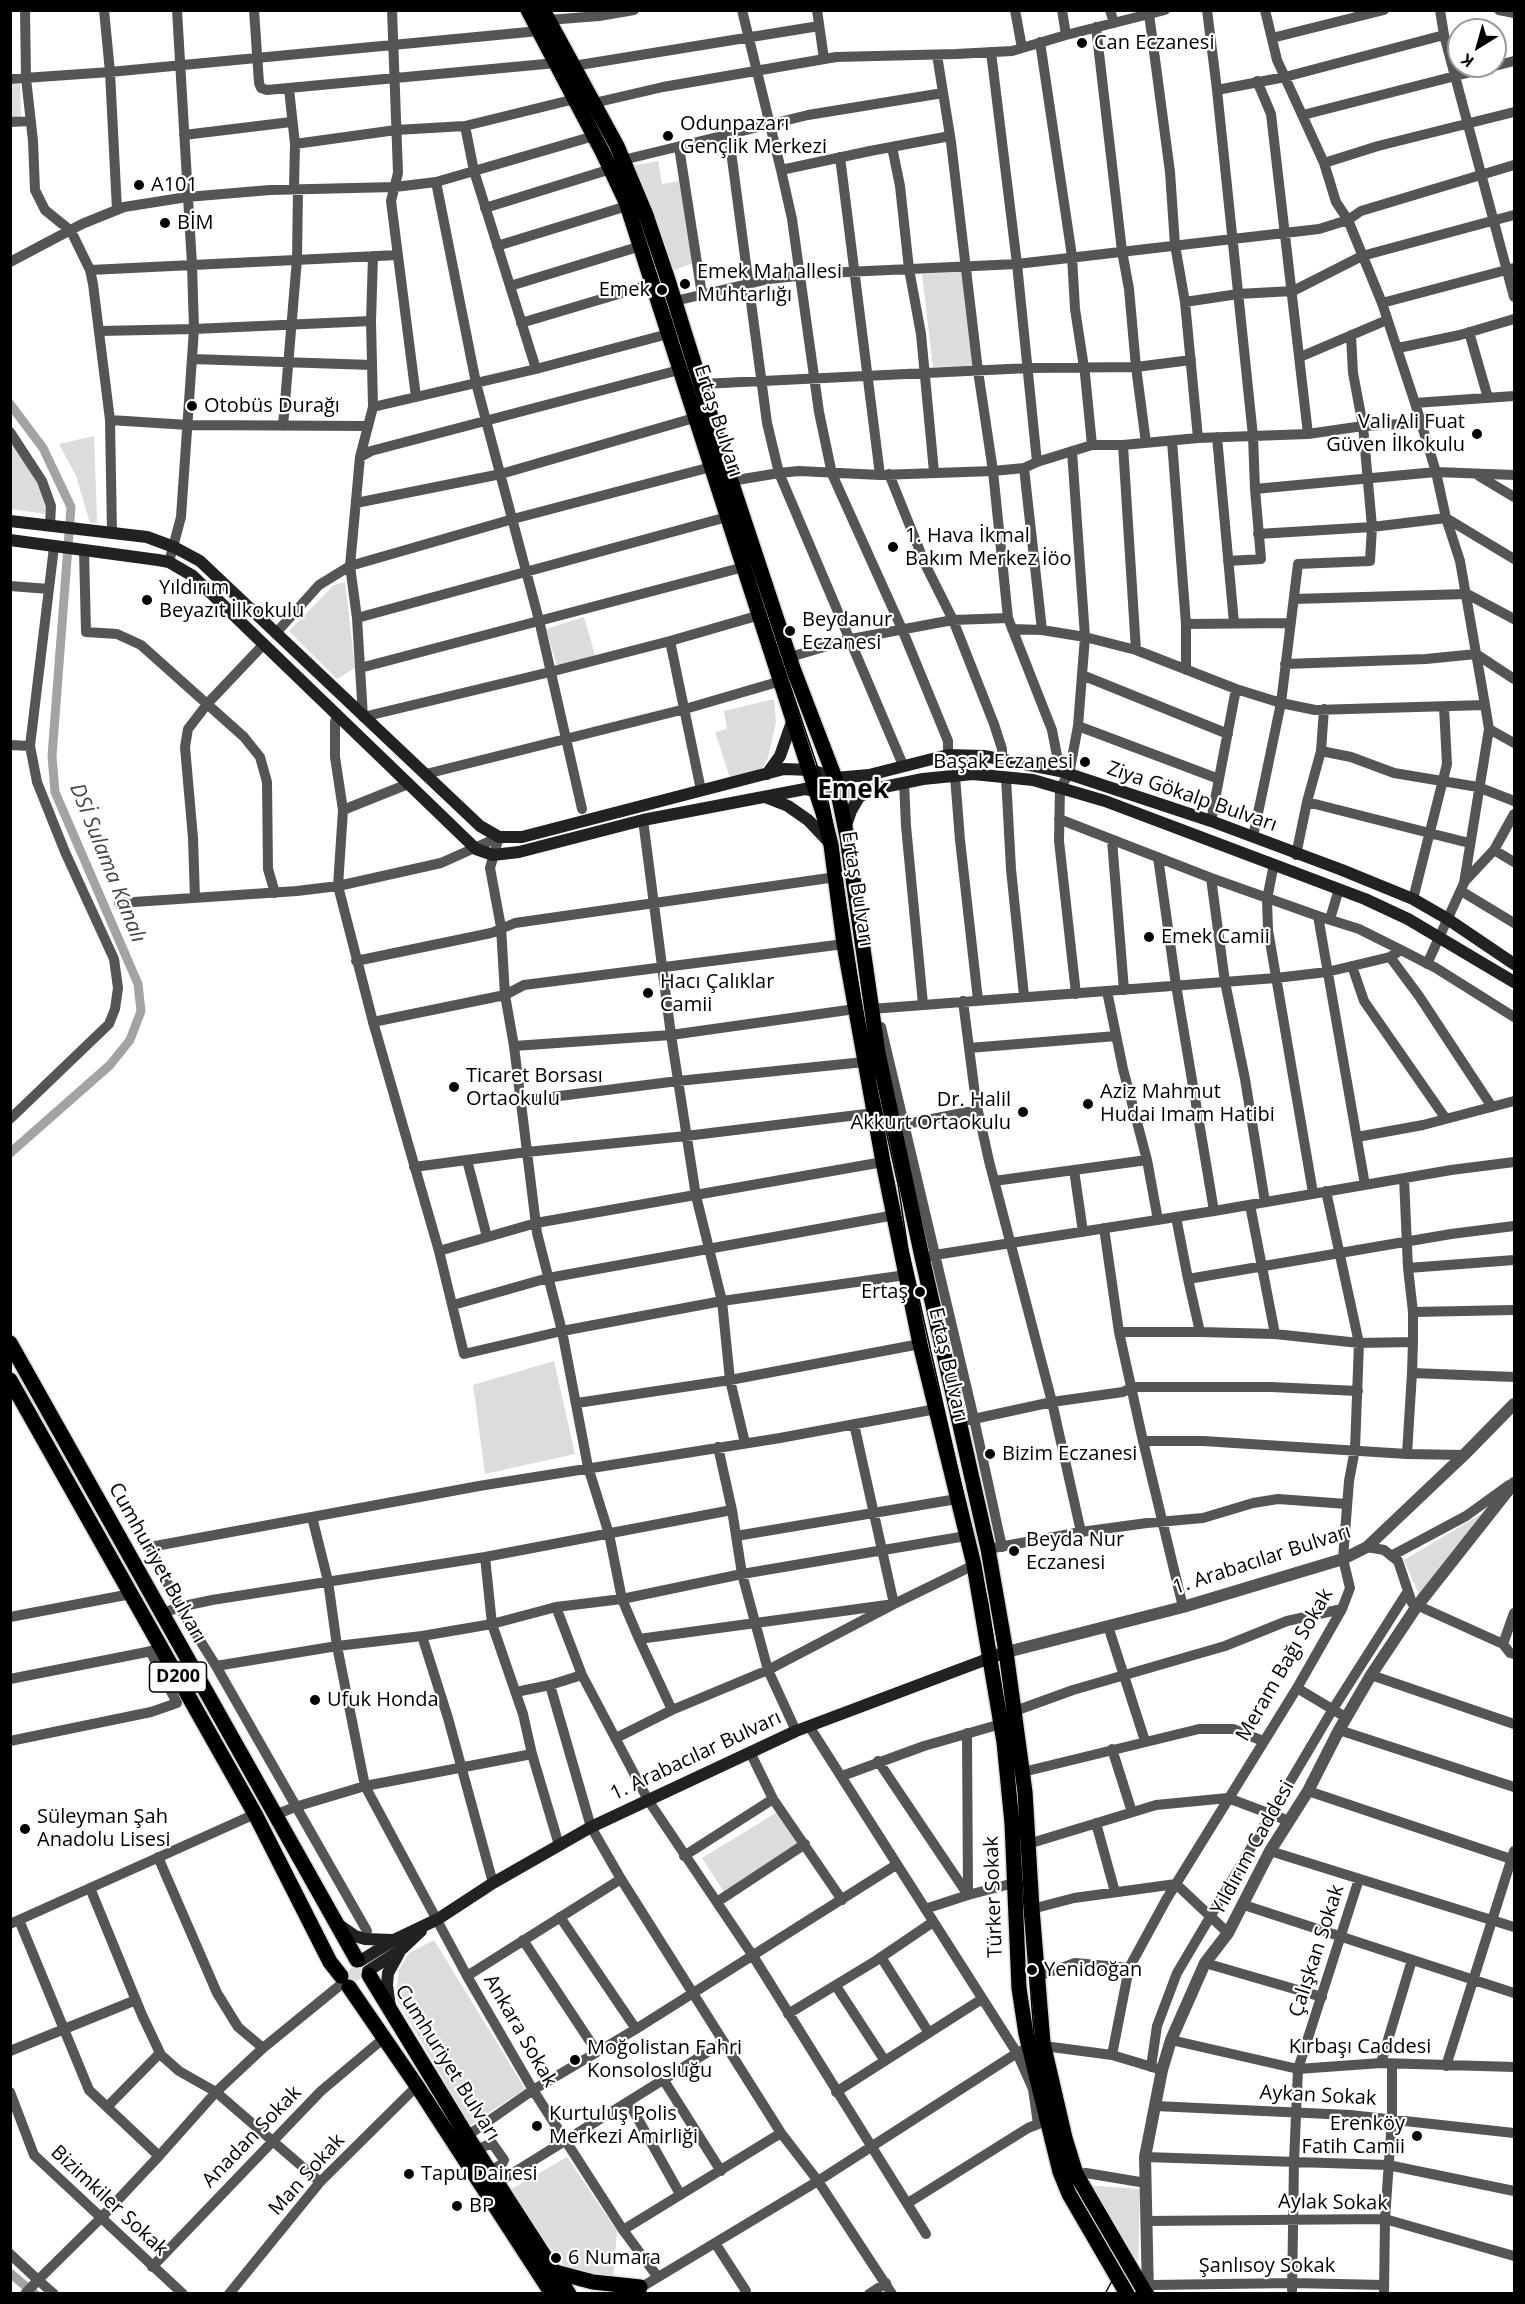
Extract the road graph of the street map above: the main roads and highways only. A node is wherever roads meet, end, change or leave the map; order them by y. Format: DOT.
graph roads {
  1 [pos="528,10"];
  2 [pos="543,20"];
  3 [pos="617,164"];
  4 [pos="10,521"];
  5 [pos="10,540"];
  6 [pos="793,719"];
  7 [pos="825,754"];
  8 [pos="811,770"];
  9 [pos="767,774"];
  10 [pos="869,775"];
  11 [pos="836,786"];
  12 [pos="874,789"];
  13 [pos="816,790"];
  14 [pos="764,796"];
  15 [pos="845,830"];
  16 [pos="831,845"];
  17 [pos="1515,964"];
  18 [pos="1515,982"];
  19 [pos="10,1343"];
  20 [pos="12,1387"];
  21 [pos="161,1614"];
  22 [pos="146,1620"];
  23 [pos="998,1660"];
  24 [pos="336,1922"];
  25 [pos="398,1945"];
  26 [pos="363,1967"];
  27 [pos="344,1982"];
  28 [pos="390,2012"];
  29 [pos="1033,2047"];
  30 [pos="555,2272"];
  31 [pos="1149,2288"];
  32 [pos="635,2290"];
  33 [pos="553,2293"];
  34 [pos="569,2294"];
  35 [pos="1127,2294"];
  1 -- 2 [label="main road, Ertaş Bulvarı"];
  2 -- 3 [label="main road, Ertaş Bulvarı"];
  2 -- 3 [label="main road, Ertaş Bulvarı"];
  3 -- 6 [label="main road, Ertaş Bulvarı"];
  3 -- 7 [label="main road, Ertaş Bulvarı"];
  4 -- 9 [label="main road"];
  5 -- 14 [label="main road"];
  6 -- 8 [label="main road, Ertaş Bulvarı"];
  6 -- 9 [label="main road"];
  7 -- 10 [label="main road"];
  7 -- 11 [label="main road, Ertaş Bulvarı"];
  8 -- 9 [label="main road"];
  8 -- 11 [label="main road"];
  8 -- 13 [label="main road, Ertaş Bulvarı"];
  10 -- 11 [label="main road, Ziya Gökalp Bulvarı"];
  10 -- 17 [label="main road, Ziya Gökalp Bulvarı"];
  11 -- 12 [label="main road, Ziya Gökalp Bulvarı"];
  11 -- 13 [label="main road"];
  11 -- 15 [label="main road, Ertaş Bulvarı"];
  12 -- 15 [label="main road"];
  12 -- 18 [label="main road, Ziya Gökalp Bulvarı"];
  13 -- 14 [label="main road"];
  13 -- 16 [label="main road, Ertaş Bulvarı"];
  14 -- 16 [label="main road"];
  15 -- 23 [label="main road, Ertaş Bulvarı"];
  16 -- 23 [label="main road, Ertaş Bulvarı"];
  19 -- 21 [label="main road, Cumhuriyet Bulvarı"];
  20 -- 22 [label="main road, Cumhuriyet Bulvarı / D200"];
  21 -- 22 [label="main road"];
  21 -- 24 [label="main road, Cumhuriyet Bulvarı"];
  22 -- 27 [label="main road, Cumhuriyet Bulvarı / D200"];
  23 -- 25 [label="main road, 1. Arabacılar Bulvarı"];
  23 -- 29 [label="main road, Türker Sokak"];
  23 -- 29 [label="main road, Türker Sokak"];
  24 -- 25 [label="main road"];
  24 -- 26 [label="main road, Cumhuriyet Bulvarı"];
  25 -- 26 [label="main road, 1. Arabacılar Bulvarı"];
  25 -- 28 [label="main road"];
  26 -- 27 [label="main road"];
  26 -- 27 [label="main road"];
  26 -- 28 [label="main road, Cumhuriyet Bulvarı"];
  27 -- 33 [label="main road, Cumhuriyet Bulvarı"];
  28 -- 30 [label="main road, Cumhuriyet Bulvarı"];
  29 -- 31 [label="main road"];
  29 -- 35 [label="main road, Türker Sokak"];
  30 -- 32 [label="main road"];
  30 -- 34 [label="main road, Cumhuriyet Bulvarı"];
}
